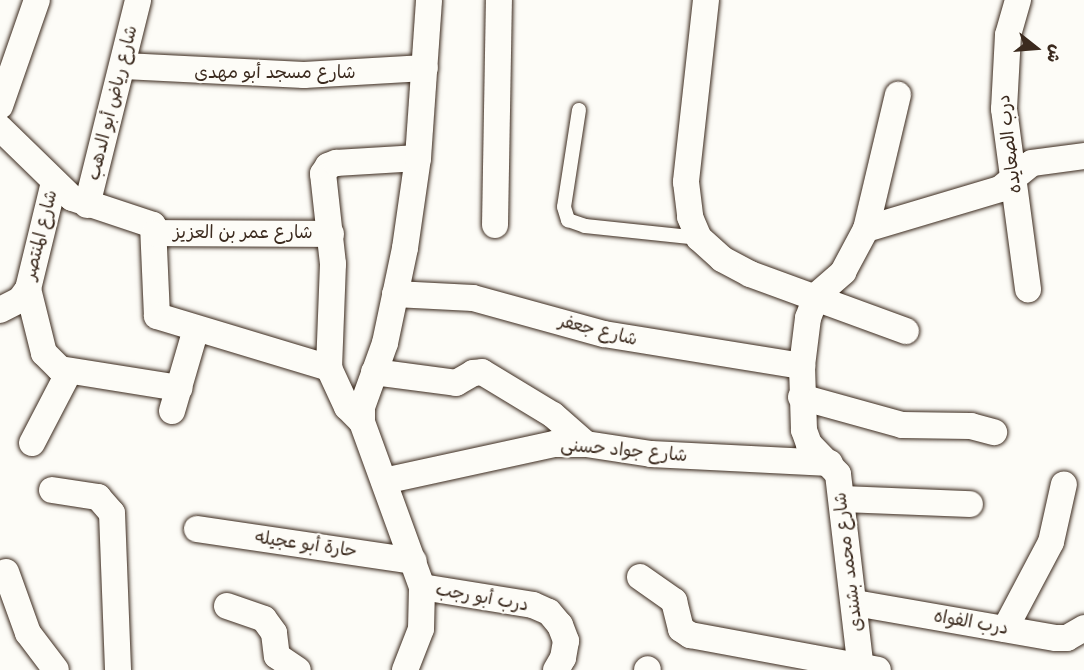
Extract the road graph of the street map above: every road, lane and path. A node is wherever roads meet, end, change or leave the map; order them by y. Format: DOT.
graph roads {
  1 [pos="37,0"];
  2 [pos="138,0"];
  3 [pos="429,0"];
  4 [pos="499,0"];
  5 [pos="706,0"];
  6 [pos="1018,0"];
  7 [pos="124,66"];
  8 [pos="426,68"];
  9 [pos="898,95"];
  10 [pos="0,106"];
  11 [pos="579,110"];
  12 [pos="0,128"];
  13 [pos="1084,156"];
  14 [pos="418,158"];
  15 [pos="1014,177"];
  16 [pos="54,182"];
  17 [pos="87,205"];
  18 [pos="495,225"];
  19 [pos="866,230"];
  20 [pos="155,233"];
  21 [pos="331,234"];
  22 [pos="699,238"];
  23 [pos="28,289"];
  24 [pos="1028,289"];
  25 [pos="395,294"];
  26 [pos="817,295"];
  27 [pos="0,310"];
  28 [pos="196,329"];
  29 [pos="906,331"];
  30 [pos="802,366"];
  31 [pos="329,368"];
  32 [pos="69,372"];
  33 [pos="374,372"];
  34 [pos="801,397"];
  35 [pos="362,422"];
  36 [pos="994,432"];
  37 [pos="32,443"];
  38 [pos="586,444"];
  39 [pos="830,463"];
  40 [pos="384,480"];
  41 [pos="1064,484"];
  42 [pos="52,490"];
  43 [pos="843,499"];
  44 [pos="970,504"];
  45 [pos="197,529"];
  46 [pos="414,561"];
  47 [pos="6,572"];
  48 [pos="640,577"];
  49 [pos="422,587"];
  50 [pos="855,603"];
  51 [pos="227,606"];
  52 [pos="1084,628"];
  53 [pos="1005,629"];
  54 [pos="285,668"];
  55 [pos="867,669"];
  56 [pos="56,670"];
  57 [pos="118,670"];
  58 [pos="405,670"];
  59 [pos="556,670"];
  1 -- 10 [label="street"];
  2 -- 7 [label="street, شارع رياض أبو الدهب"];
  3 -- 8 [label="street"];
  4 -- 18 [label="street"];
  5 -- 22 [label="street"];
  6 -- 15 [label="street, درب الصعايده"];
  7 -- 8 [label="street, شارع مسجد أبو مهدى"];
  7 -- 17 [label="street, شارع رياض أبو الدهب"];
  8 -- 14 [label="street"];
  9 -- 19 [label="street, شارع محمد بشندى"];
  11 -- 22 [label="lane"];
  12 -- 16 [label="street"];
  13 -- 15 [label="street"];
  14 -- 21 [label="street"];
  14 -- 25 [label="street"];
  15 -- 19 [label="street"];
  15 -- 24 [label="street, درب الصعايده"];
  16 -- 17 [label="street"];
  16 -- 23 [label="street, شارع المنتصر"];
  17 -- 20 [label="street"];
  19 -- 26 [label="street, شارع محمد بشندى"];
  20 -- 21 [label="street, شارع عمر بن العزيز"];
  20 -- 28 [label="street"];
  21 -- 31 [label="street"];
  22 -- 26 [label="street"];
  23 -- 27 [label="street, شارع المنتصر"];
  23 -- 32 [label="street"];
  25 -- 30 [label="street, شارع جعفر"];
  25 -- 33 [label="street"];
  26 -- 29 [label="street"];
  26 -- 30 [label="street, شارع محمد بشندى"];
  28 -- 31 [label="street"];
  28 -- 32 [label="street"];
  30 -- 34 [label="street, شارع محمد بشندى"];
  31 -- 35 [label="street"];
  32 -- 37 [label="street"];
  33 -- 35 [label="street"];
  33 -- 38 [label="street"];
  34 -- 36 [label="street"];
  34 -- 39 [label="street, شارع محمد بشندى"];
  35 -- 40 [label="street"];
  38 -- 39 [label="street, شارع جواد حسنى"];
  38 -- 40 [label="street, شارع جواد حسنى"];
  39 -- 43 [label="street, شارع محمد بشندى"];
  40 -- 46 [label="street"];
  41 -- 53 [label="street"];
  42 -- 57 [label="street"];
  43 -- 44 [label="street"];
  43 -- 50 [label="street, شارع محمد بشندى"];
  45 -- 46 [label="street, حارة أبو عجيله"];
  46 -- 49 [label="street"];
  47 -- 56 [label="street"];
  48 -- 55 [label="street"];
  49 -- 58 [label="street"];
  49 -- 59 [label="street, درب أبو رجب"];
  50 -- 53 [label="street, درب الفواه"];
  50 -- 55 [label="street, شارع محمد بشندى"];
  51 -- 54 [label="street"];
  52 -- 53 [label="street, درب الفواه"];
}
